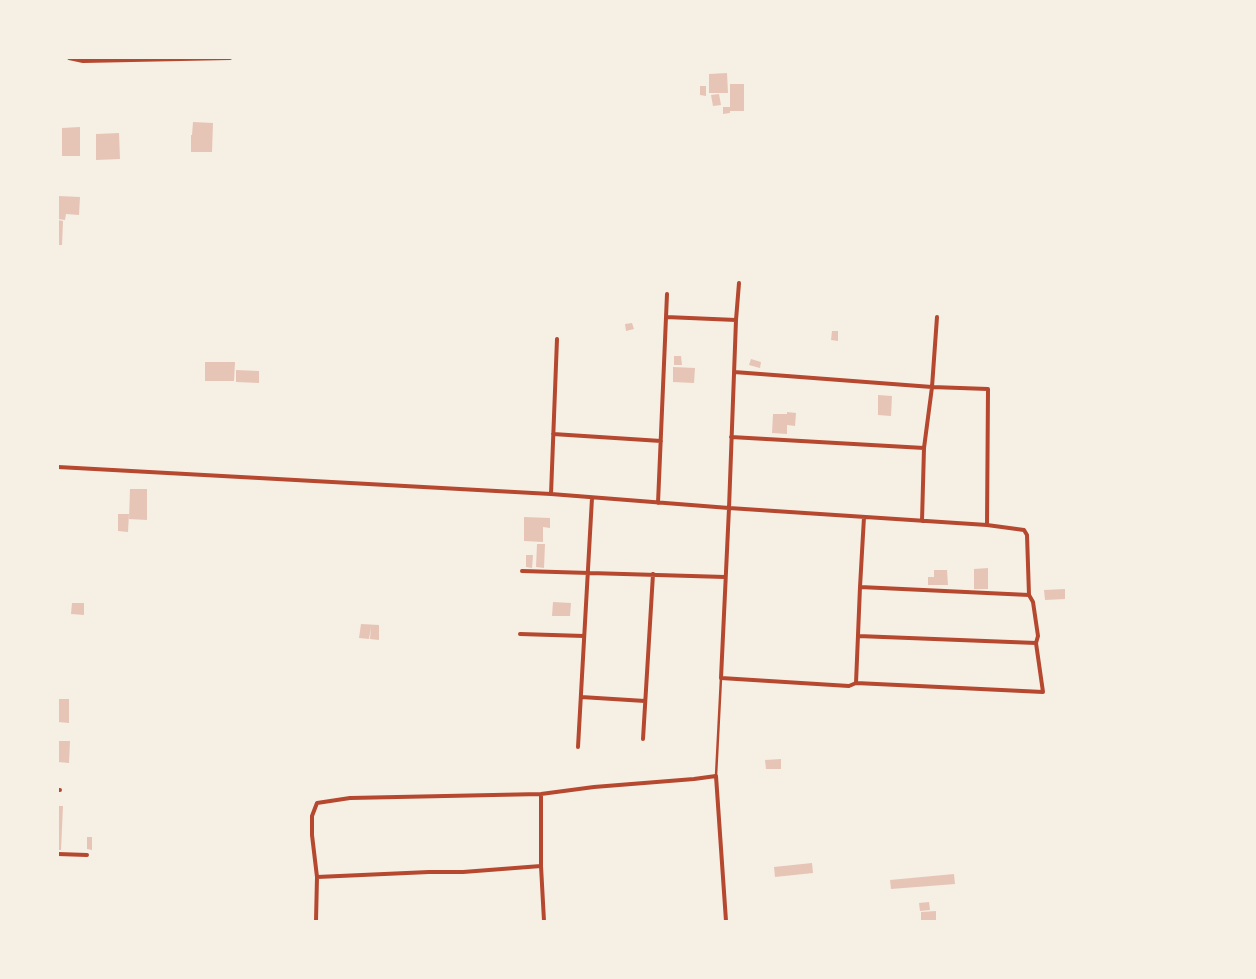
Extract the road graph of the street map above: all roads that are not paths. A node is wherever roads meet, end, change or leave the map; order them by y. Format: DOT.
graph roads {
  1 [pos="69,58"];
  2 [pos="230,58"];
  3 [pos="739,282"];
  4 [pos="667,294"];
  5 [pos="666,317"];
  6 [pos="937,317"];
  7 [pos="736,320"];
  8 [pos="557,339"];
  9 [pos="734,372"];
  10 [pos="932,387"];
  11 [pos="553,434"];
  12 [pos="732,437"];
  13 [pos="661,441"];
  14 [pos="924,448"];
  15 [pos="58,467"];
  16 [pos="551,494"];
  17 [pos="592,498"];
  18 [pos="658,503"];
  19 [pos="729,508"];
  20 [pos="864,517"];
  21 [pos="922,521"];
  22 [pos="987,525"];
  23 [pos="522,571"];
  24 [pos="588,573"];
  25 [pos="653,574"];
  26 [pos="725,577"];
  27 [pos="860,587"];
  28 [pos="1029,595"];
  29 [pos="520,634"];
  30 [pos="584,636"];
  31 [pos="858,636"];
  32 [pos="1036,644"];
  33 [pos="721,678"];
  34 [pos="856,683"];
  35 [pos="581,697"];
  36 [pos="645,701"];
  37 [pos="643,739"];
  38 [pos="578,747"];
  39 [pos="716,776"];
  40 [pos="541,794"];
  41 [pos="58,854"];
  42 [pos="87,855"];
  43 [pos="541,866"];
  44 [pos="317,877"];
  45 [pos="316,921"];
  46 [pos="544,921"];
  47 [pos="726,921"];
  1 -- 2 [label="street"];
  3 -- 7 [label="street"];
  4 -- 5 [label="street"];
  5 -- 7 [label="street"];
  5 -- 13 [label="street"];
  6 -- 10 [label="street"];
  7 -- 9 [label="street"];
  8 -- 11 [label="street"];
  9 -- 10 [label="street"];
  9 -- 12 [label="street"];
  10 -- 14 [label="street"];
  10 -- 22 [label="street"];
  11 -- 13 [label="street"];
  11 -- 16 [label="street"];
  12 -- 14 [label="street"];
  12 -- 19 [label="street"];
  13 -- 18 [label="street"];
  14 -- 21 [label="street"];
  15 -- 16 [label="street"];
  16 -- 17 [label="street"];
  17 -- 18 [label="street"];
  17 -- 24 [label="street"];
  18 -- 19 [label="street"];
  19 -- 20 [label="street"];
  19 -- 26 [label="street"];
  20 -- 21 [label="street"];
  20 -- 27 [label="street"];
  21 -- 22 [label="street"];
  22 -- 28 [label="street"];
  23 -- 24 [label="street"];
  24 -- 25 [label="street"];
  24 -- 30 [label="street"];
  25 -- 26 [label="street"];
  25 -- 36 [label="street"];
  26 -- 33 [label="street"];
  27 -- 28 [label="street"];
  27 -- 31 [label="street"];
  28 -- 32 [label="street"];
  29 -- 30 [label="street"];
  30 -- 35 [label="street"];
  31 -- 32 [label="street"];
  31 -- 34 [label="street"];
  32 -- 34 [label="street"];
  33 -- 34 [label="street"];
  33 -- 39 [label="lane"];
  35 -- 36 [label="street"];
  35 -- 38 [label="street"];
  36 -- 37 [label="street"];
  39 -- 40 [label="street"];
  39 -- 47 [label="street"];
  40 -- 43 [label="street"];
  40 -- 44 [label="street"];
  41 -- 42 [label="street"];
  43 -- 44 [label="street"];
  43 -- 46 [label="street"];
  44 -- 45 [label="street"];
}
